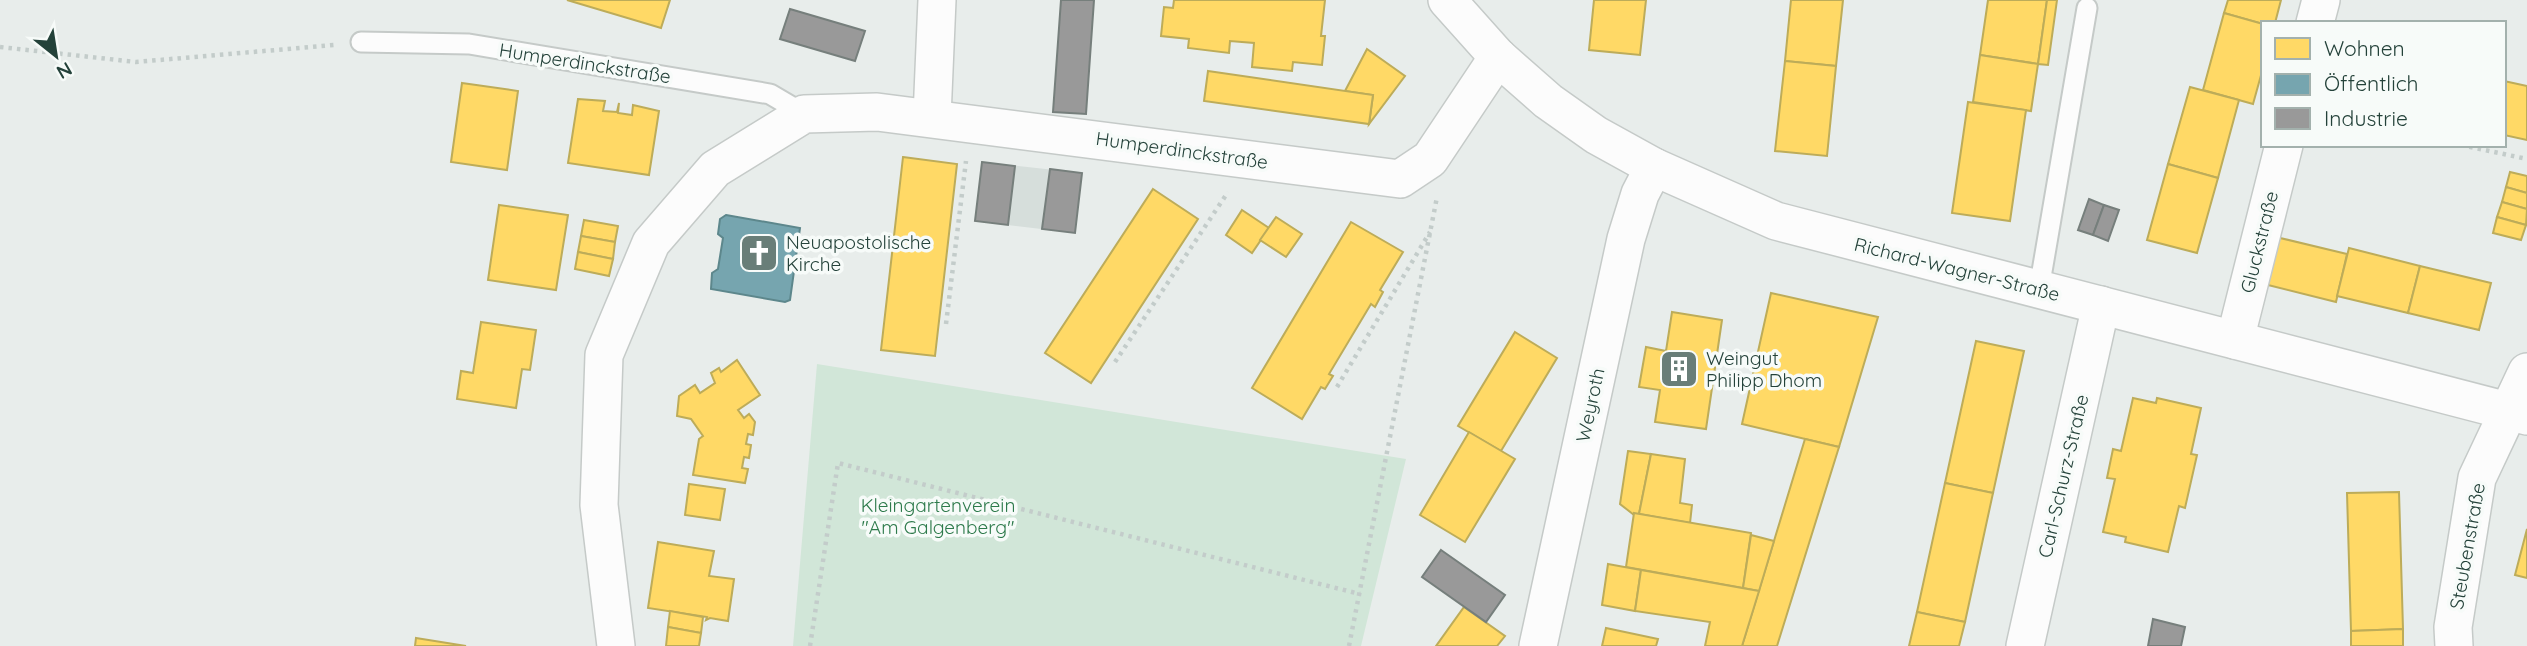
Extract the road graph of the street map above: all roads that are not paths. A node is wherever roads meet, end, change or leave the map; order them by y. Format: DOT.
graph roads {
  1 [pos="937,0"];
  2 [pos="1447,0"];
  3 [pos="2321,0"];
  4 [pos="2087,8"];
  5 [pos="2316,21"];
  6 [pos="360,42"];
  7 [pos="1499,57"];
  8 [pos="804,114"];
  9 [pos="932,117"];
  10 [pos="2283,147"];
  11 [pos="1654,167"];
  12 [pos="2039,289"];
  13 [pos="2101,305"];
  14 [pos="2235,340"];
  15 [pos="2527,372"];
  16 [pos="2517,413"];
  17 [pos="616,646"];
  18 [pos="1538,646"];
  19 [pos="2025,646"];
  20 [pos="2454,646"];
  1 -- 9 [label="street"];
  2 -- 7 [label="street, Richard-Wagner-Straße"];
  3 -- 5 [label="street"];
  4 -- 12 [label="lane"];
  6 -- 8 [label="lane, Humperdinckstraße"];
  7 -- 9 [label="street, Humperdinckstraße"];
  7 -- 11 [label="street, Richard-Wagner-Straße"];
  8 -- 9 [label="street, Humperdinckstraße"];
  8 -- 17 [label="street"];
  10 -- 14 [label="street, Gluckstraße"];
  11 -- 12 [label="street, Richard-Wagner-Straße"];
  11 -- 18 [label="street, Weyroth"];
  12 -- 13 [label="street, Richard-Wagner-Straße"];
  13 -- 14 [label="street, Richard-Wagner-Straße"];
  13 -- 19 [label="street, Carl-Schurz-Straße"];
  14 -- 16 [label="street, Richard-Wagner-Straße"];
  15 -- 16 [label="street, Steubenstraße"];
  16 -- 20 [label="street, Steubenstraße"];
}
